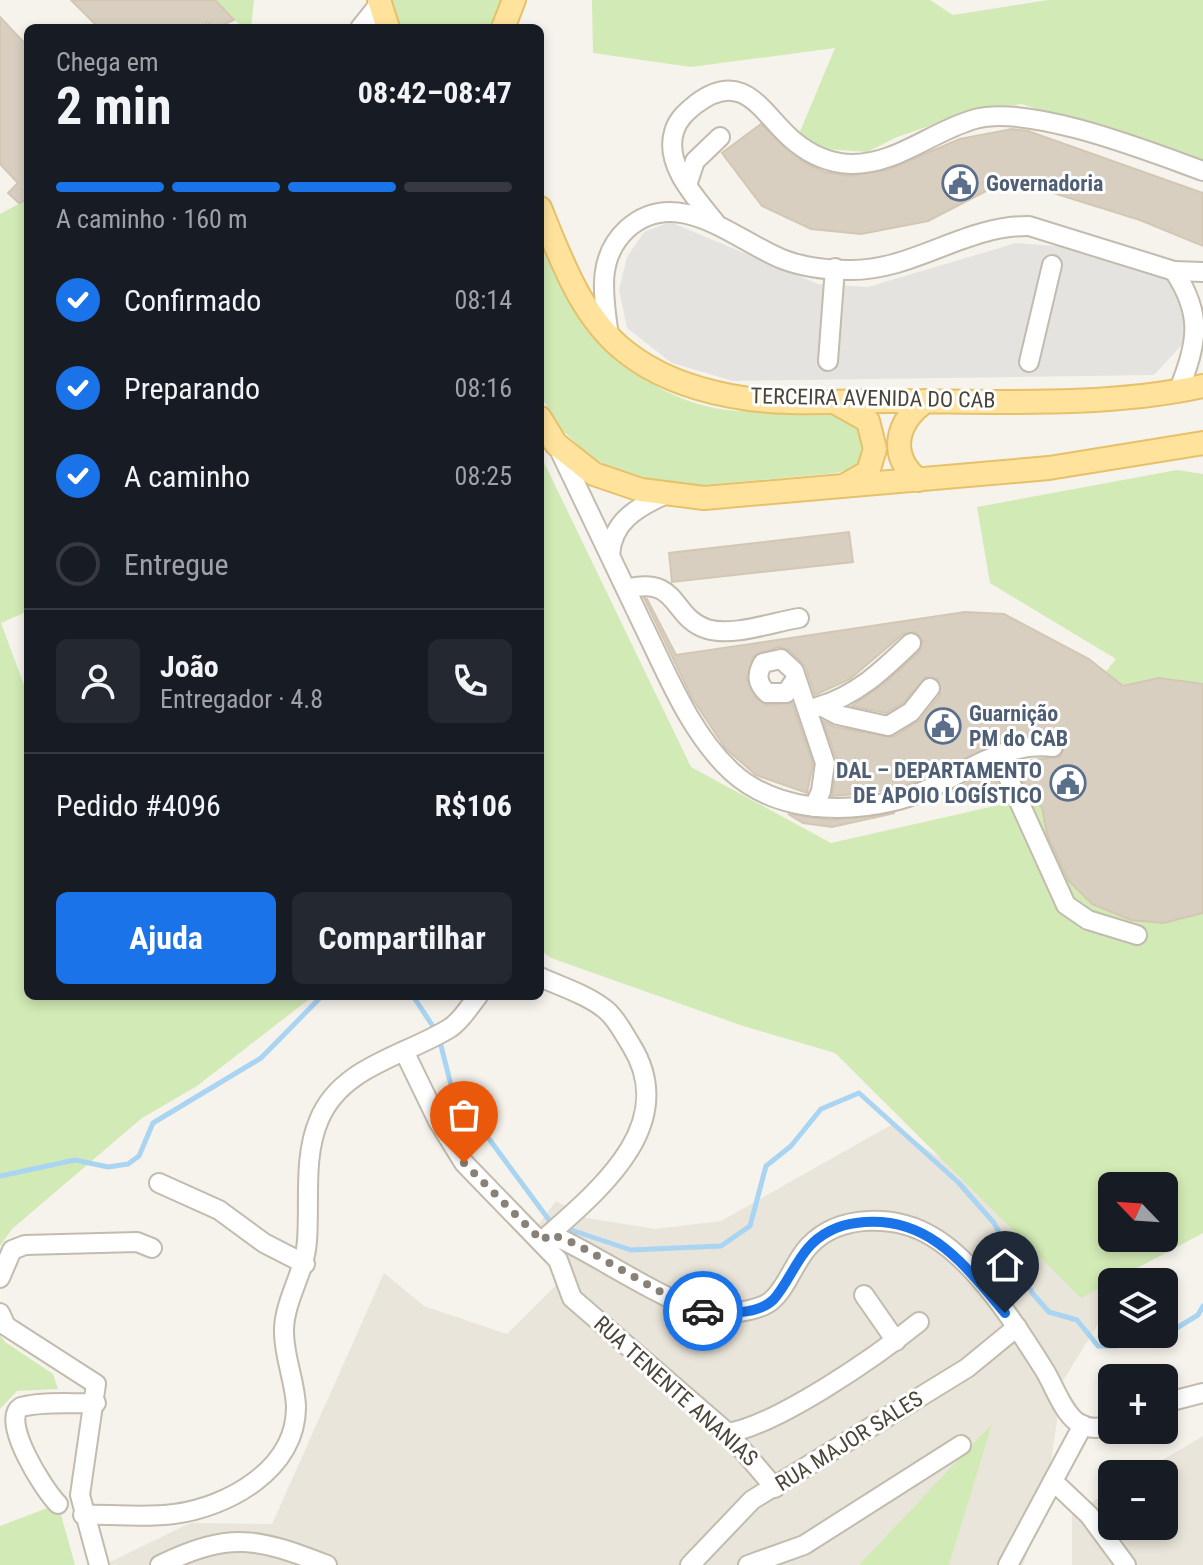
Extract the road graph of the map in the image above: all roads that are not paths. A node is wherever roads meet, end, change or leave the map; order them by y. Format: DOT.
graph roads {
  1 [pos="514,0"];
  2 [pos="379,2"];
  3 [pos="363,24"];
  4 [pos="387,24"];
  5 [pos="505,24"];
  6 [pos="720,137"];
  7 [pos="1203,171"];
  8 [pos="687,185"];
  9 [pos="544,217"];
  10 [pos="715,222"];
  11 [pos="1052,265"];
  12 [pos="835,268"];
  13 [pos="1174,271"];
  14 [pos="1203,272"];
  15 [pos="609,337"];
  16 [pos="828,361"];
  17 [pos="1029,362"];
  18 [pos="1203,386"];
  19 [pos="1178,392"];
  20 [pos="832,401"];
  21 [pos="926,401"];
  22 [pos="546,431"];
  23 [pos="1203,443"];
  24 [pos="918,480"];
  25 [pos="840,487"];
  26 [pos="664,495"];
  27 [pos="610,555"];
  28 [pos="626,589"];
  29 [pos="799,618"];
  30 [pos="911,643"];
  31 [pos="795,680"];
  32 [pos="930,688"];
  33 [pos="814,708"];
  34 [pos="1053,747"];
  35 [pos="998,755"];
  36 [pos="814,807"];
  37 [pos="1137,935"];
  38 [pos="544,979"];
  39 [pos="475,1000"];
  40 [pos="404,1051"];
  41 [pos="159,1183"];
  42 [pos="546,1238"];
  43 [pos="152,1248"];
  44 [pos="305,1264"];
  45 [pos="0,1278"];
  46 [pos="864,1295"];
  47 [pos="0,1313"];
  48 [pos="919,1322"];
  49 [pos="1017,1327"];
  50 [pos="896,1341"];
  51 [pos="1203,1393"];
  52 [pos="1178,1399"];
  53 [pos="96,1403"];
  54 [pos="1083,1425"];
  55 [pos="1098,1428"];
  56 [pos="728,1433"];
  57 [pos="961,1445"];
  58 [pos="1053,1481"];
  59 [pos="775,1488"];
  60 [pos="58,1504"];
  61 [pos="83,1515"];
  62 [pos="99,1565"];
  63 [pos="160,1565"];
  64 [pos="327,1565"];
  65 [pos="690,1565"];
  66 [pos="748,1565"];
  67 [pos="1008,1565"];
  68 [pos="1126,1565"];
  1 -- 5 [label="main road"];
  2 -- 3 [label="street"];
  2 -- 4 [label="main road"];
  6 -- 8 [label="street"];
  7 -- 8 [label="street"];
  8 -- 10 [label="street"];
  9 -- 15 [label="main road, TERCEIRA AVENIDA DO CAB"];
  10 -- 12 [label="street"];
  10 -- 15 [label="street"];
  11 -- 17 [label="street"];
  12 -- 13 [label="street"];
  12 -- 16 [label="street"];
  13 -- 14 [label="street"];
  13 -- 19 [label="street"];
  15 -- 20 [label="main road, TERCEIRA AVENIDA DO CAB"];
  18 -- 19 [label="main road, TERCEIRA AVENIDA DO CAB"];
  19 -- 21 [label="main road, TERCEIRA AVENIDA DO CAB"];
  20 -- 21 [label="main road, TERCEIRA AVENIDA DO CAB"];
  20 -- 25 [label="main road"];
  21 -- 24 [label="main road"];
  22 -- 26 [label="main road"];
  22 -- 27 [label="street"];
  23 -- 24 [label="main road"];
  24 -- 25 [label="main road"];
  25 -- 26 [label="main road"];
  26 -- 27 [label="street"];
  27 -- 28 [label="street"];
  28 -- 29 [label="street"];
  28 -- 36 [label="street"];
  30 -- 33 [label="street"];
  31 -- 33 [label="street"];
  32 -- 33 [label="street"];
  33 -- 36 [label="street"];
  34 -- 35 [label="street"];
  35 -- 36 [label="street"];
  35 -- 37 [label="street"];
  38 -- 42 [label="street"];
  39 -- 40 [label="street"];
  40 -- 42 [label="street"];
  40 -- 44 [label="street"];
  41 -- 44 [label="street"];
  42 -- 49 [label="street"];
  42 -- 56 [label="street, RUA TENENTE ANANIAS"];
  43 -- 45 [label="street"];
  44 -- 61 [label="street"];
  46 -- 50 [label="street"];
  47 -- 53 [label="street"];
  48 -- 50 [label="street"];
  49 -- 54 [label="street"];
  49 -- 59 [label="street, RUA MAJOR SALES"];
  50 -- 56 [label="street"];
  51 -- 52 [label="street"];
  53 -- 60 [label="street"];
  53 -- 61 [label="street"];
  54 -- 55 [label="street"];
  54 -- 58 [label="street"];
  56 -- 59 [label="street, RUA TENENTE ANANIAS"];
  57 -- 66 [label="street"];
  58 -- 67 [label="street"];
  58 -- 68 [label="street"];
  59 -- 65 [label="street, RUA MAJOR SALES"];
  61 -- 62 [label="street"];
  63 -- 64 [label="street"];
}
